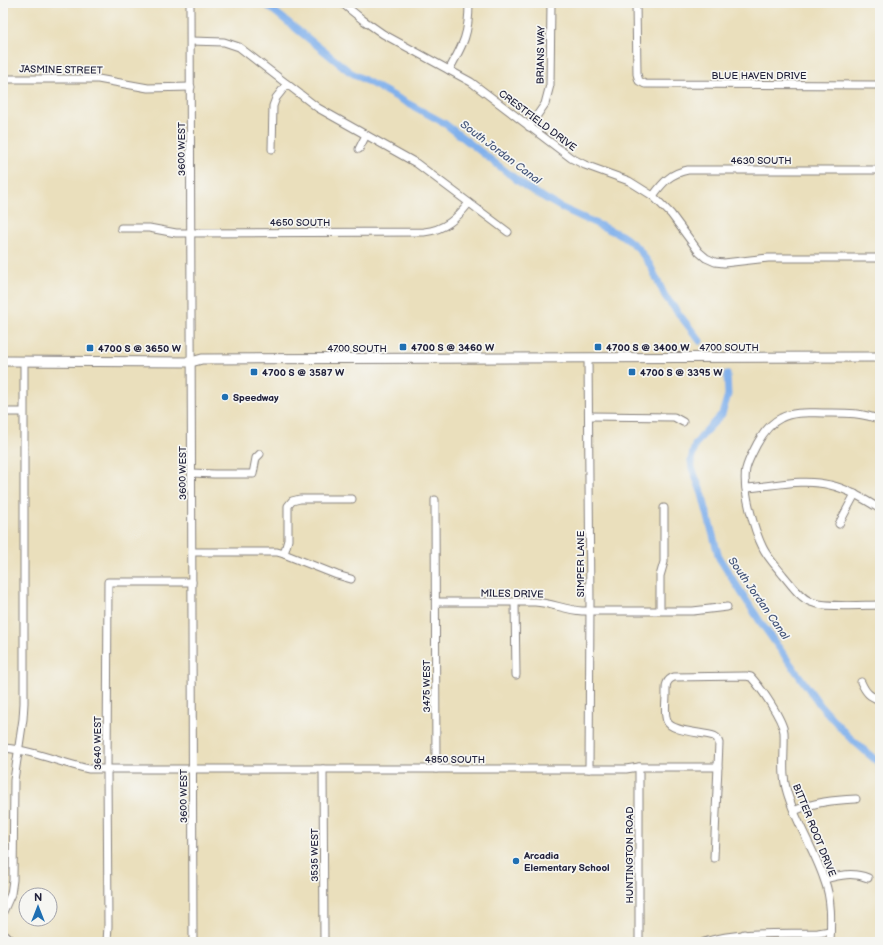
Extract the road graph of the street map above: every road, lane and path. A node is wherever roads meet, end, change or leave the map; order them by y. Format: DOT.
graph roads {
  1 [pos="190,3"];
  2 [pos="342,3"];
  3 [pos="469,3"];
  4 [pos="551,3"];
  5 [pos="636,3"];
  6 [pos="191,41"];
  7 [pos="449,70"];
  8 [pos="3,79"];
  9 [pos="287,84"];
  10 [pos="880,85"];
  11 [pos="191,87"];
  12 [pos="530,127"];
  13 [pos="366,135"];
  14 [pos="272,149"];
  15 [pos="359,149"];
  16 [pos="880,170"];
  17 [pos="653,196"];
  18 [pos="469,203"];
  19 [pos="122,228"];
  20 [pos="191,232"];
  21 [pos="508,232"];
  22 [pos="880,258"];
  23 [pos="880,357"];
  24 [pos="588,358"];
  25 [pos="3,362"];
  26 [pos="24,362"];
  27 [pos="192,362"];
  28 [pos="3,412"];
  29 [pos="23,412"];
  30 [pos="588,416"];
  31 [pos="880,420"];
  32 [pos="683,422"];
  33 [pos="260,454"];
  34 [pos="192,473"];
  35 [pos="746,488"];
  36 [pos="855,494"];
  37 [pos="352,499"];
  38 [pos="435,500"];
  39 [pos="664,508"];
  40 [pos="880,509"];
  41 [pos="839,524"];
  42 [pos="192,552"];
  43 [pos="284,554"];
  44 [pos="351,579"];
  45 [pos="192,582"];
  46 [pos="436,602"];
  47 [pos="516,602"];
  48 [pos="880,605"];
  49 [pos="727,607"];
  50 [pos="590,610"];
  51 [pos="660,610"];
  52 [pos="516,675"];
  53 [pos="861,682"];
  54 [pos="880,700"];
  55 [pos="3,748"];
  56 [pos="18,749"];
  57 [pos="639,767"];
  58 [pos="718,767"];
  59 [pos="107,769"];
  60 [pos="192,769"];
  61 [pos="323,769"];
  62 [pos="436,769"];
  63 [pos="588,769"];
  64 [pos="856,799"];
  65 [pos="794,812"];
  66 [pos="714,858"];
  67 [pos="868,878"];
  68 [pos="825,879"];
  69 [pos="3,912"];
  70 [pos="830,931"];
  71 [pos="3,934"];
  72 [pos="744,934"];
  73 [pos="14,942"];
  74 [pos="107,942"];
  75 [pos="193,942"];
  76 [pos="324,942"];
  77 [pos="639,942"];
  78 [pos="704,942"];
  79 [pos="744,942"];
  80 [pos="830,942"];
  1 -- 6 [label="street, 3600 WEST"];
  2 -- 7 [label="street, CRESTFIELD DRIVE"];
  3 -- 7 [label="street"];
  4 -- 12 [label="street, BRIANS WAY"];
  5 -- 10 [label="street, BLUE HAVEN DRIVE"];
  6 -- 9 [label="street"];
  6 -- 11 [label="street, 3600 WEST"];
  7 -- 12 [label="street, CRESTFIELD DRIVE"];
  8 -- 11 [label="street, JASMINE STREET"];
  9 -- 13 [label="street"];
  9 -- 14 [label="street"];
  11 -- 20 [label="street, 3600 WEST"];
  12 -- 17 [label="street, CRESTFIELD DRIVE"];
  13 -- 15 [label="street"];
  13 -- 18 [label="street"];
  16 -- 17 [label="street, 4630 SOUTH"];
  17 -- 22 [label="street, CRESTFIELD DRIVE"];
  18 -- 20 [label="street, 4650 SOUTH"];
  18 -- 21 [label="street"];
  19 -- 20 [label="street, 4650 SOUTH"];
  20 -- 27 [label="street, 3600 WEST"];
  23 -- 24 [label="main road, 4700 SOUTH"];
  24 -- 27 [label="main road, 4700 SOUTH"];
  24 -- 30 [label="street, SIMPER LANE"];
  25 -- 26 [label="main road, 4700 SOUTH"];
  26 -- 27 [label="main road, 4700 SOUTH"];
  26 -- 29 [label="street"];
  27 -- 34 [label="street, 3600 WEST"];
  28 -- 29 [label="street"];
  29 -- 56 [label="street"];
  30 -- 32 [label="street"];
  30 -- 50 [label="street, SIMPER LANE"];
  31 -- 35 [label="street"];
  33 -- 34 [label="street"];
  34 -- 42 [label="street, 3600 WEST"];
  35 -- 36 [label="street"];
  35 -- 48 [label="street"];
  36 -- 40 [label="street"];
  36 -- 41 [label="street"];
  37 -- 43 [label="street"];
  38 -- 46 [label="street, 3475 WEST"];
  39 -- 51 [label="street"];
  42 -- 43 [label="street"];
  42 -- 45 [label="street, 3600 WEST"];
  43 -- 44 [label="street"];
  45 -- 59 [label="street, 3640 WEST"];
  45 -- 60 [label="street, 3600 WEST"];
  46 -- 47 [label="street, MILES DRIVE"];
  46 -- 62 [label="street, 3475 WEST"];
  47 -- 50 [label="street, MILES DRIVE"];
  47 -- 52 [label="street"];
  49 -- 51 [label="street, MILES DRIVE"];
  50 -- 51 [label="street, MILES DRIVE"];
  50 -- 63 [label="street, SIMPER LANE"];
  53 -- 54 [label="street"];
  55 -- 56 [label="street, 4850 SOUTH"];
  56 -- 59 [label="street, 4850 SOUTH"];
  56 -- 69 [label="street"];
  57 -- 58 [label="street, 4850 SOUTH"];
  57 -- 63 [label="street, 4850 SOUTH"];
  57 -- 77 [label="street, HUNTINGTON ROAD"];
  58 -- 65 [label="street, BITTER ROOT DRIVE"];
  58 -- 66 [label="street"];
  59 -- 60 [label="street, 4850 SOUTH"];
  59 -- 74 [label="street, 3640 WEST"];
  60 -- 61 [label="street, 4850 SOUTH"];
  60 -- 75 [label="street, 3600 WEST"];
  61 -- 62 [label="street, 4850 SOUTH"];
  61 -- 76 [label="street, 3535 WEST"];
  62 -- 63 [label="street, 4850 SOUTH"];
  64 -- 65 [label="street"];
  65 -- 68 [label="street, BITTER ROOT DRIVE"];
  67 -- 68 [label="street"];
  68 -- 70 [label="street, BITTER ROOT DRIVE"];
  70 -- 72 [label="street"];
  70 -- 80 [label="street, BITTER ROOT DRIVE"];
  71 -- 73 [label="street"];
  72 -- 78 [label="street"];
  72 -- 79 [label="street"];
}
